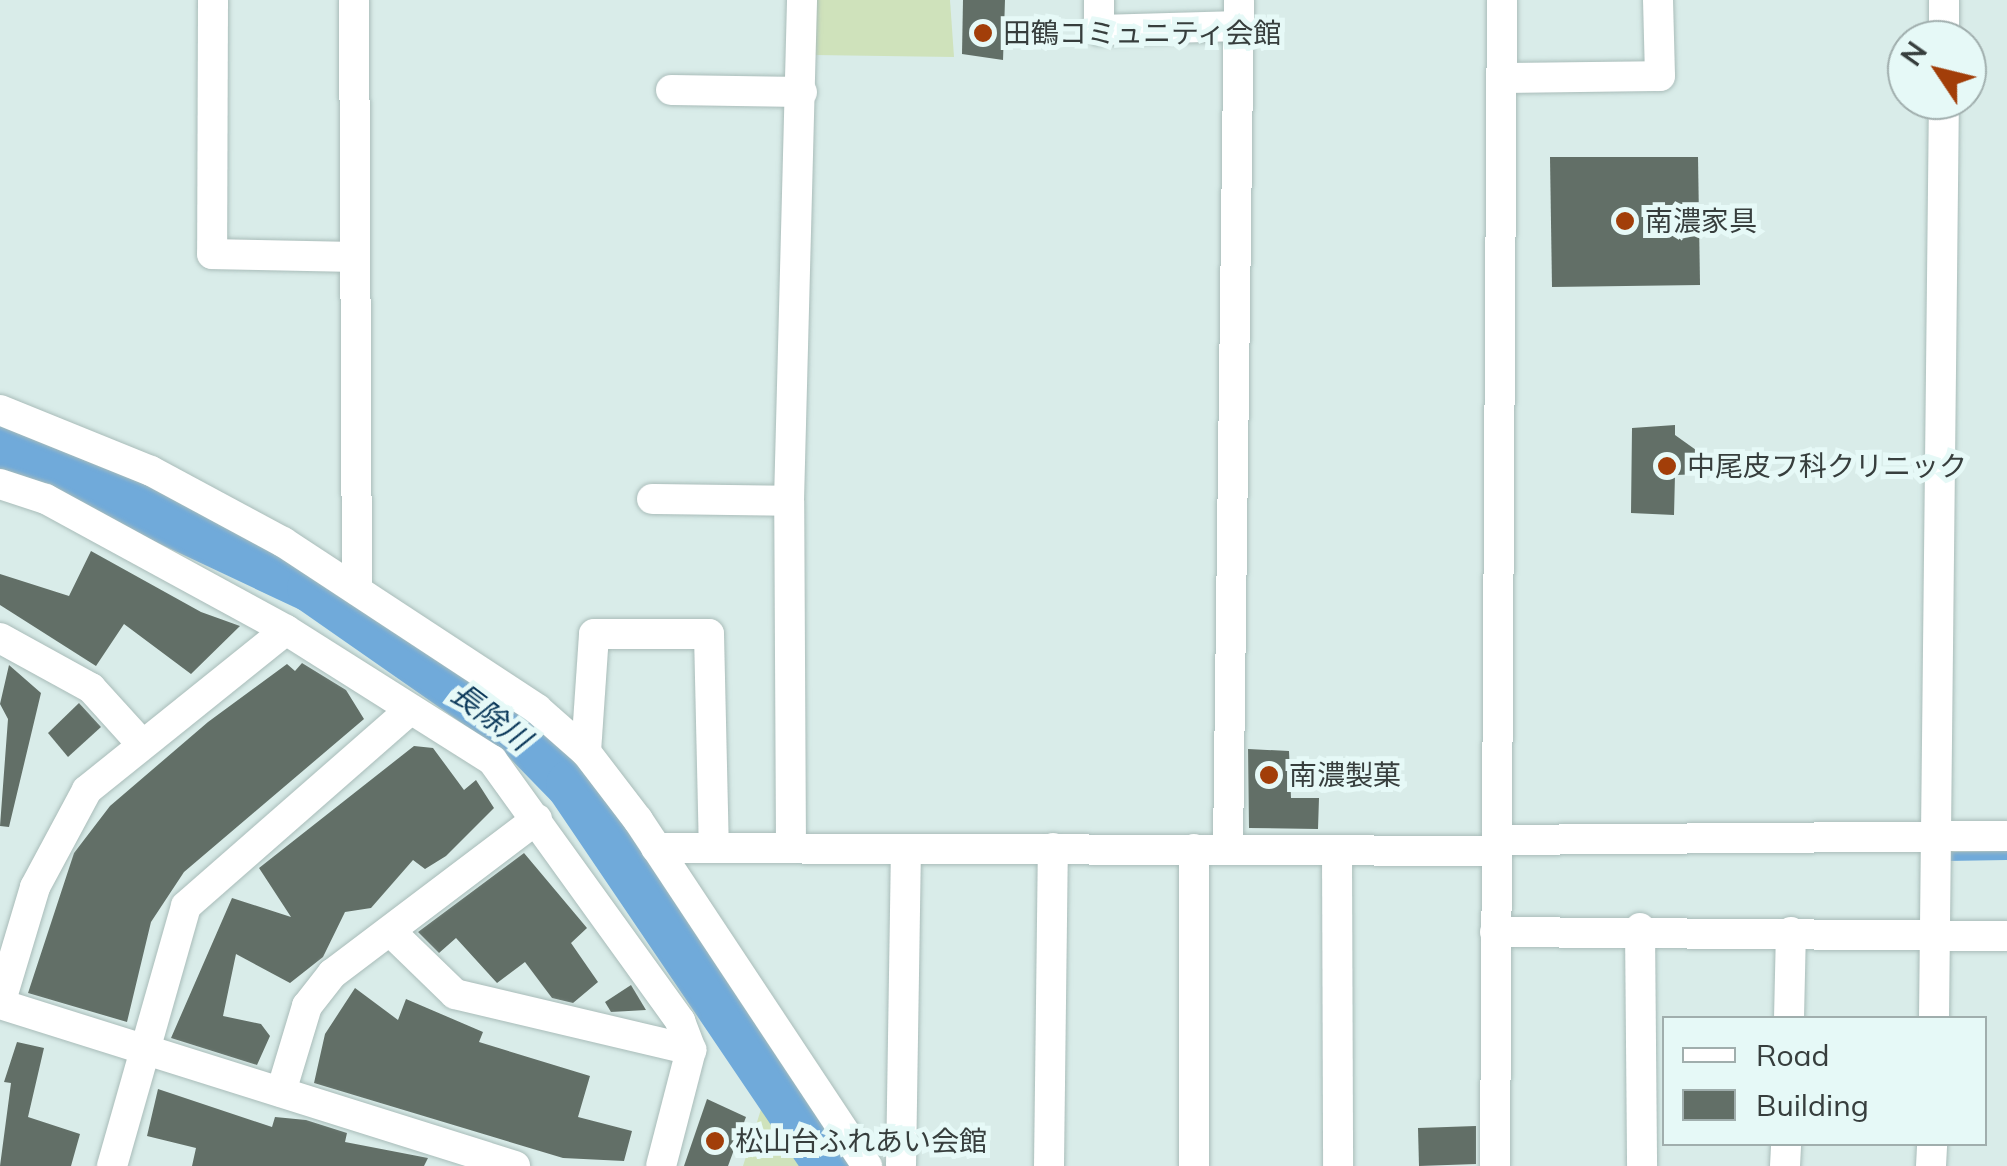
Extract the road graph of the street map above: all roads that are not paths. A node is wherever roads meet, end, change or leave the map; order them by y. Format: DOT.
graph roads {
  1 [pos="213,0"];
  2 [pos="354,0"];
  3 [pos="802,0"];
  4 [pos="1099,0"];
  5 [pos="1502,0"];
  6 [pos="1658,0"];
  7 [pos="1240,13"];
  8 [pos="1501,78"];
  9 [pos="671,90"];
  10 [pos="802,92"];
  11 [pos="1944,120"];
  12 [pos="353,257"];
  13 [pos="0,410"];
  14 [pos="0,484"];
  15 [pos="652,498"];
  16 [pos="789,501"];
  17 [pos="357,590"];
  18 [pos="286,630"];
  19 [pos="0,638"];
  20 [pos="410,710"];
  21 [pos="139,741"];
  22 [pos="586,752"];
  23 [pos="537,819"];
  24 [pos="1943,836"];
  25 [pos="2007,836"];
  26 [pos="791,846"];
  27 [pos="1497,846"];
  28 [pos="714,847"];
  29 [pos="656,848"];
  30 [pos="1053,848"];
  31 [pos="1228,848"];
  32 [pos="906,850"];
  33 [pos="1194,850"];
  34 [pos="1337,851"];
  35 [pos="1640,928"];
  36 [pos="391,932"];
  37 [pos="1495,932"];
  38 [pos="1791,932"];
  39 [pos="1936,935"];
  40 [pos="2007,936"];
  41 [pos="0,1004"];
  42 [pos="1789,1016"];
  43 [pos="1934,1016"];
  44 [pos="147,1050"];
  45 [pos="690,1050"];
  46 [pos="282,1092"];
  47 [pos="472,1159"];
  48 [pos="112,1166"];
  49 [pos="515,1166"];
  50 [pos="661,1166"];
  51 [pos="867,1166"];
  52 [pos="901,1166"];
  53 [pos="916,1166"];
  54 [pos="1049,1166"];
  55 [pos="1194,1166"];
  56 [pos="1338,1166"];
  57 [pos="1495,1166"];
  58 [pos="1642,1166"];
  1 -- 12 [label="street"];
  2 -- 12 [label="street"];
  3 -- 10 [label="street"];
  4 -- 7 [label="street"];
  5 -- 8 [label="street"];
  6 -- 8 [label="street"];
  7 -- 31 [label="street"];
  8 -- 27 [label="street"];
  9 -- 10 [label="street"];
  10 -- 16 [label="street"];
  11 -- 24 [label="street"];
  12 -- 17 [label="street"];
  13 -- 17 [label="street"];
  14 -- 18 [label="street"];
  15 -- 16 [label="street"];
  16 -- 26 [label="street"];
  17 -- 22 [label="street"];
  18 -- 20 [label="street"];
  18 -- 21 [label="street"];
  19 -- 21 [label="street"];
  20 -- 23 [label="street"];
  20 -- 44 [label="street"];
  21 -- 41 [label="street"];
  22 -- 28 [label="street"];
  22 -- 29 [label="street"];
  23 -- 36 [label="street"];
  23 -- 45 [label="street"];
  24 -- 25 [label="street"];
  24 -- 27 [label="street"];
  24 -- 39 [label="street"];
  26 -- 28 [label="street"];
  26 -- 32 [label="street"];
  27 -- 34 [label="street"];
  27 -- 37 [label="street"];
  28 -- 29 [label="street"];
  29 -- 51 [label="street"];
  30 -- 32 [label="street"];
  30 -- 33 [label="street"];
  30 -- 54 [label="street"];
  31 -- 33 [label="street"];
  31 -- 34 [label="street"];
  32 -- 52 [label="street"];
  33 -- 55 [label="street"];
  34 -- 56 [label="street"];
  35 -- 37 [label="street"];
  35 -- 38 [label="street"];
  35 -- 58 [label="street"];
  36 -- 45 [label="street"];
  36 -- 46 [label="street"];
  37 -- 57 [label="street"];
  38 -- 39 [label="street"];
  38 -- 42 [label="street"];
  39 -- 40 [label="street"];
  39 -- 43 [label="street"];
  41 -- 44 [label="street"];
  44 -- 46 [label="street"];
  44 -- 48 [label="street"];
  45 -- 50 [label="street"];
  46 -- 47 [label="street"];
  47 -- 49 [label="street"];
  52 -- 53 [label="street"];
}
